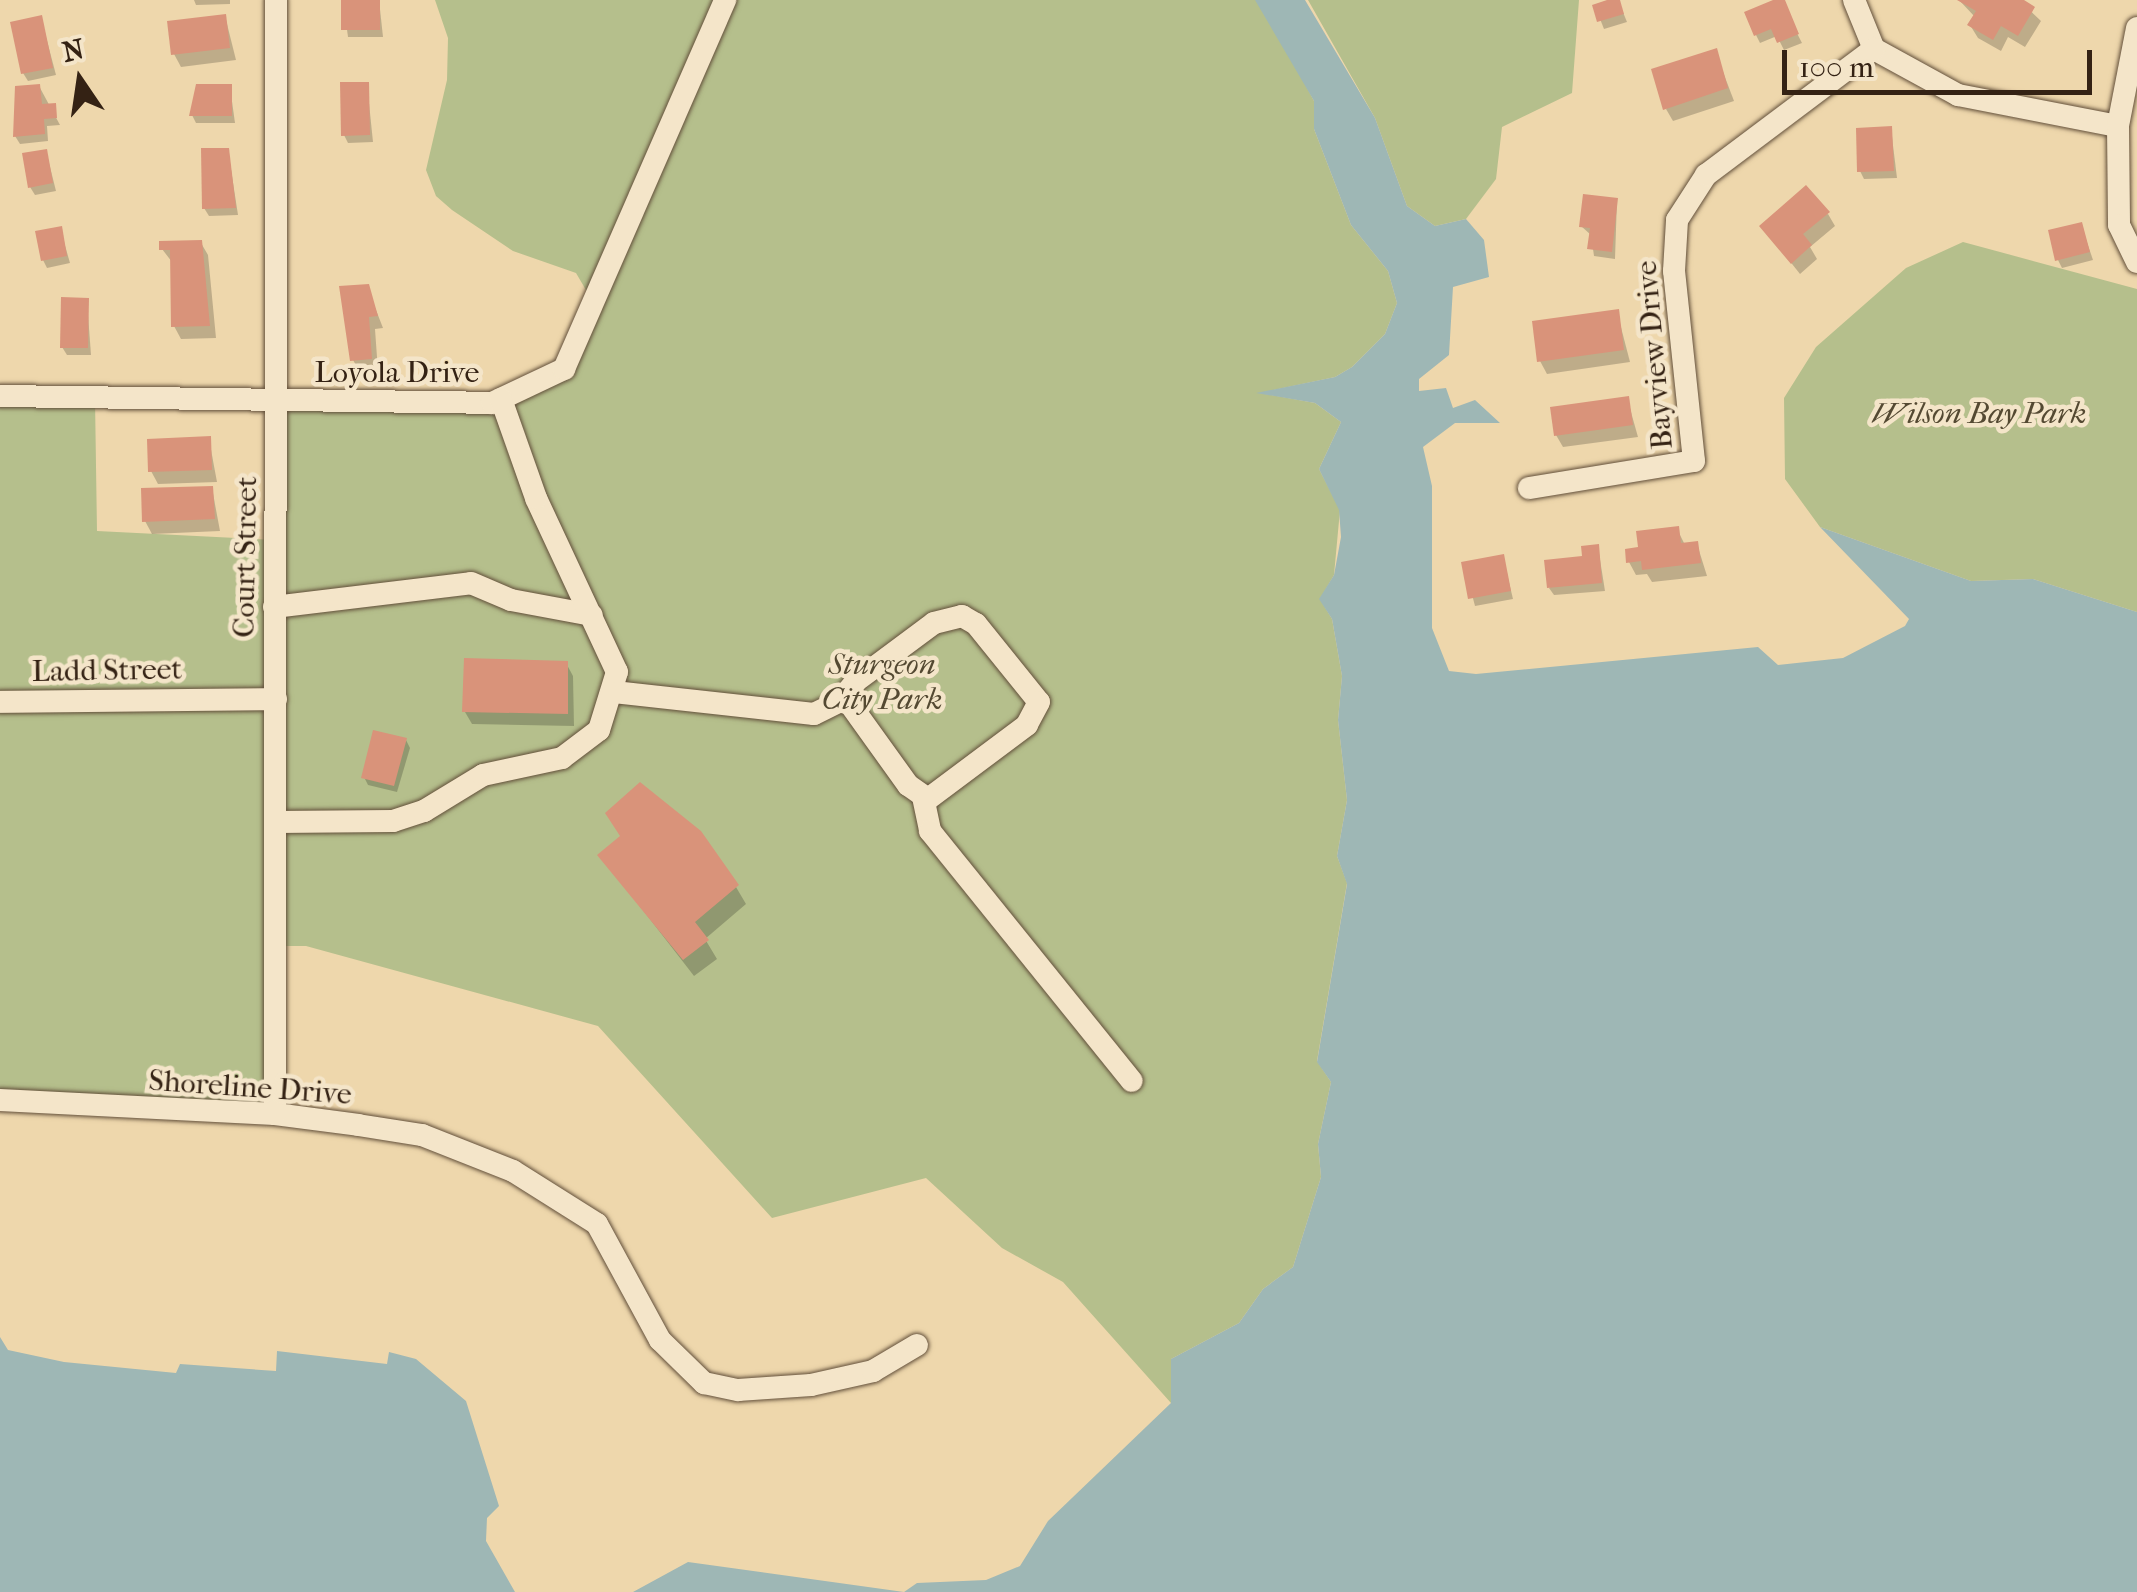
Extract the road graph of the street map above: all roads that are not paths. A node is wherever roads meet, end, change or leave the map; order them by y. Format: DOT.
graph roads {
  1 [pos="276,0"];
  2 [pos="724,0"];
  3 [pos="1854,0"];
  4 [pos="2137,28"];
  5 [pos="1874,49"];
  6 [pos="2118,126"];
  7 [pos="2137,262"];
  8 [pos="0,396"];
  9 [pos="501,399"];
  10 [pos="278,404"];
  11 [pos="1528,488"];
  12 [pos="274,607"];
  13 [pos="592,615"];
  14 [pos="614,692"];
  15 [pos="844,696"];
  16 [pos="276,698"];
  17 [pos="0,702"];
  18 [pos="923,798"];
  19 [pos="276,822"];
  20 [pos="1132,1081"];
  21 [pos="0,1100"];
  22 [pos="276,1114"];
  23 [pos="917,1345"];
  1 -- 10 [label="street, Court Street"];
  2 -- 9 [label="street, Loyola Drive"];
  3 -- 5 [label="street"];
  4 -- 6 [label="street"];
  5 -- 6 [label="street"];
  5 -- 11 [label="street, Bayview Drive"];
  6 -- 7 [label="street"];
  8 -- 10 [label="street, Loyola Drive"];
  9 -- 10 [label="street, Loyola Drive"];
  9 -- 13 [label="street"];
  10 -- 12 [label="street, Court Street"];
  12 -- 13 [label="street"];
  12 -- 16 [label="street, Court Street"];
  13 -- 14 [label="street"];
  14 -- 15 [label="street"];
  14 -- 19 [label="street"];
  15 -- 18 [label="street"];
  15 -- 18 [label="street"];
  16 -- 17 [label="street, Ladd Street"];
  16 -- 19 [label="street, Court Street"];
  18 -- 20 [label="street"];
  19 -- 22 [label="street, Court Street"];
  21 -- 22 [label="street, Shoreline Drive"];
  22 -- 23 [label="street, Shoreline Drive"];
}
